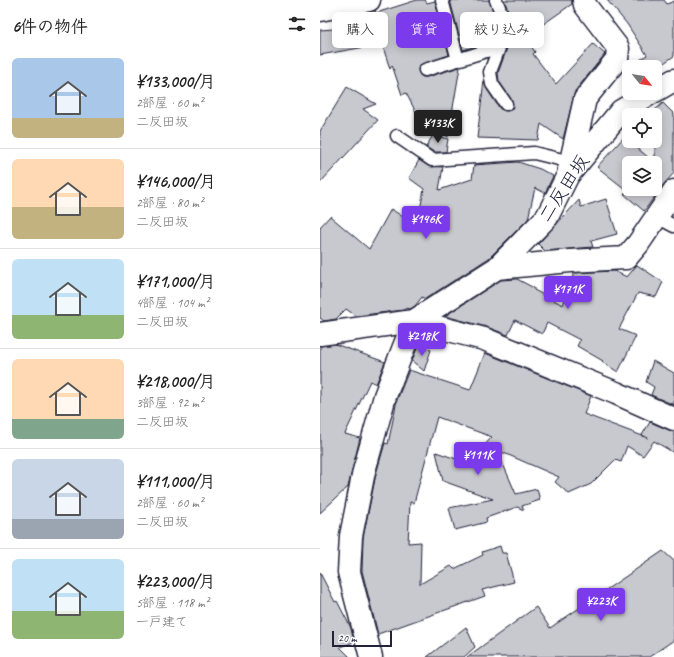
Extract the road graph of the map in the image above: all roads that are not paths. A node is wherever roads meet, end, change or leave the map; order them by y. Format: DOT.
graph roads {
  1 [pos="369,0"];
  2 [pos="442,0"];
  3 [pos="496,0"];
  4 [pos="584,0"];
  5 [pos="320,10"];
  6 [pos="501,12"];
  7 [pos="496,48"];
  8 [pos="499,48"];
  9 [pos="458,60"];
  10 [pos="425,70"];
  11 [pos="674,80"];
  12 [pos="662,87"];
  13 [pos="639,100"];
  14 [pos="506,104"];
  15 [pos="397,136"];
  16 [pos="569,169"];
  17 [pos="674,191"];
  18 [pos="665,222"];
  19 [pos="498,268"];
  20 [pos="414,321"];
  21 [pos="320,334"];
  22 [pos="674,419"];
  23 [pos="371,657"];
  1 -- 5 [label="street"];
  2 -- 9 [label="lane"];
  3 -- 6 [label="lane"];
  4 -- 16 [label="street"];
  7 -- 9 [label="lane"];
  8 -- 14 [label="lane"];
  9 -- 10 [label="lane"];
  11 -- 12 [label="street"];
  13 -- 16 [label="street, 二反田坂"];
  15 -- 16 [label="lane"];
  16 -- 19 [label="street, 二反田坂"];
  17 -- 18 [label="street"];
  18 -- 19 [label="street"];
  19 -- 20 [label="street, 二反田坂"];
  20 -- 21 [label="street"];
  20 -- 22 [label="street"];
  20 -- 23 [label="street"];
}
